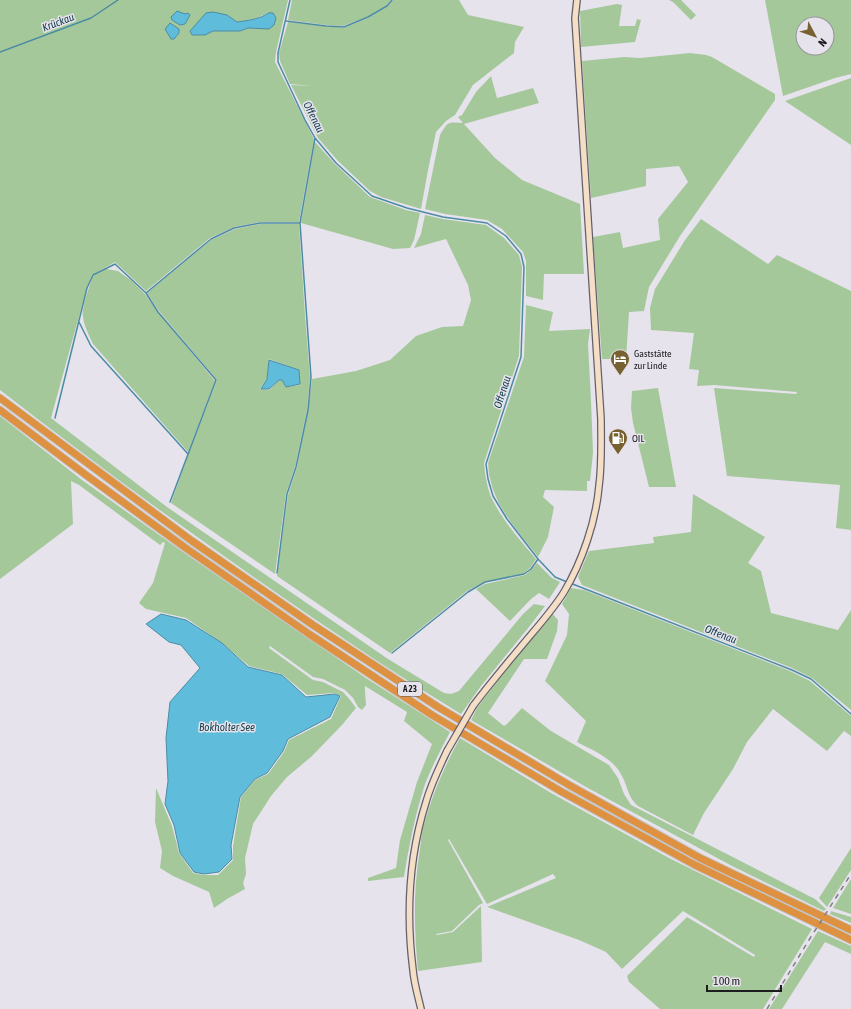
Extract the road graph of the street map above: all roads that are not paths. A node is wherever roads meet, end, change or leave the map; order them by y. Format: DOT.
graph roads {
  1 [pos="577,0"];
  2 [pos="0,398"];
  3 [pos="0,410"];
  4 [pos="851,930"];
  5 [pos="851,940"];
  6 [pos="421,1009"];
  1 -- 6 [label="main road, bridge"];
  2 -- 4 [label="highway, A 23"];
  3 -- 5 [label="highway, A 23"];
}
